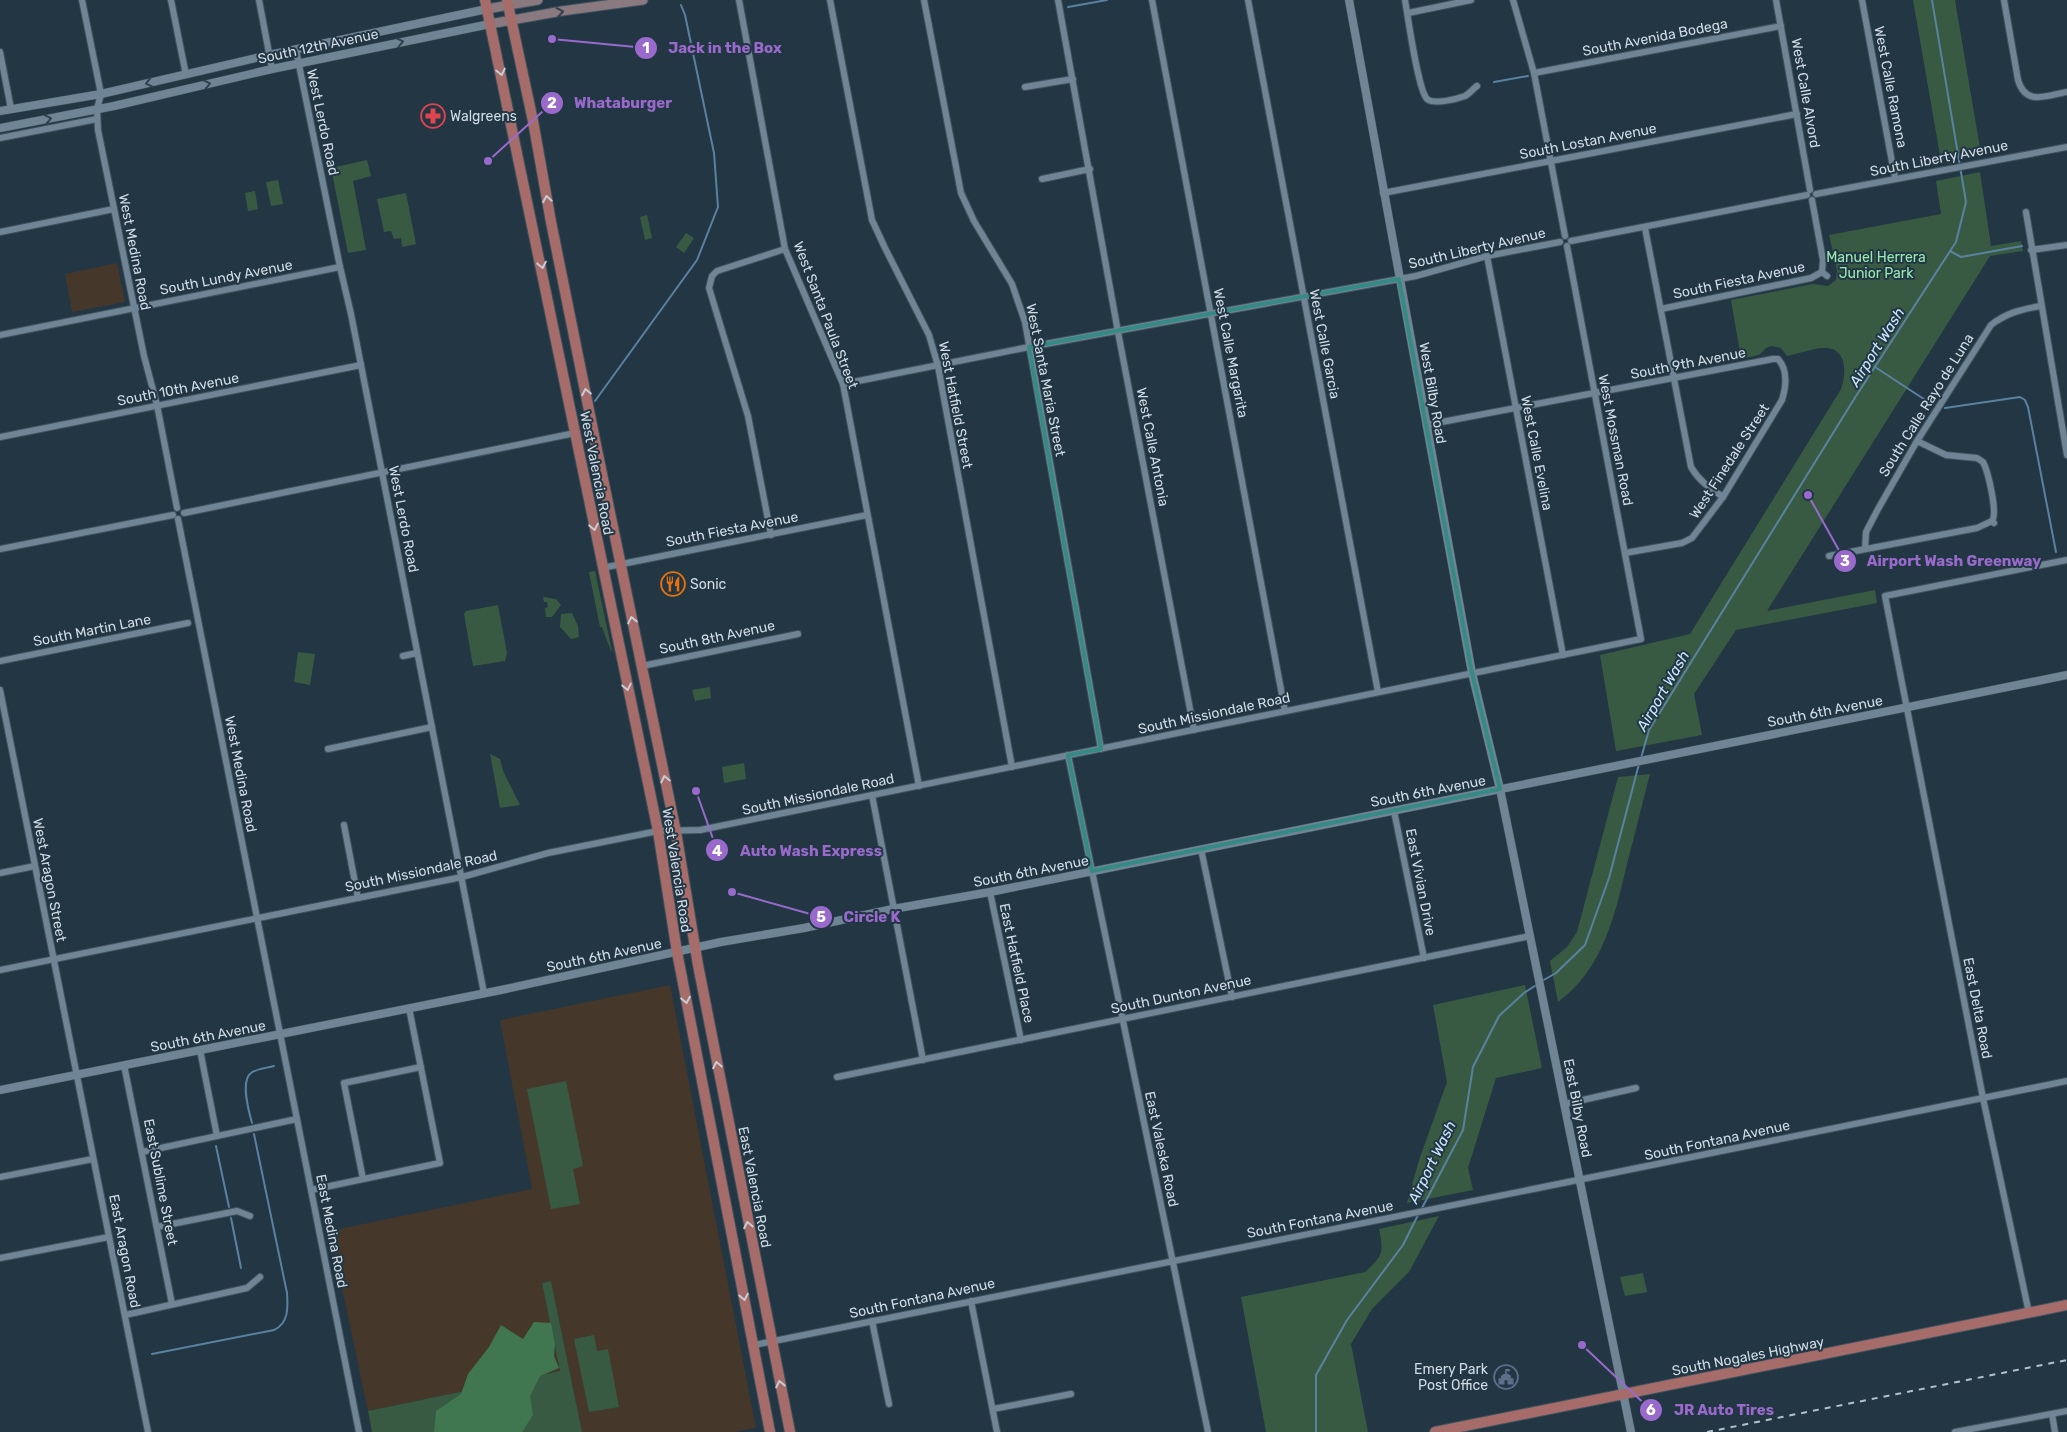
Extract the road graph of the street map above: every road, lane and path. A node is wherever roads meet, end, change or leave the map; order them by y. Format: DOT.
graph roads {
  1 [pos="82,0"];
  2 [pos="171,0"];
  3 [pos="259,0"];
  4 [pos="538,0"];
  5 [pos="643,0"];
  6 [pos="739,0"];
  7 [pos="830,0"];
  8 [pos="924,0"];
  9 [pos="1058,0"];
  10 [pos="1152,0"];
  11 [pos="1248,0"];
  12 [pos="1349,0"];
  13 [pos="1405,0"];
  14 [pos="1471,0"];
  15 [pos="1512,0"];
  16 [pos="1776,0"];
  17 [pos="1862,0"];
  18 [pos="2004,0"];
  19 [pos="508,2"];
  20 [pos="486,5"];
  21 [pos="1408,12"];
  22 [pos="512,21"];
  23 [pos="490,24"];
  24 [pos="1781,26"];
  25 [pos="296,50"];
  26 [pos="0,52"];
  27 [pos="269,55"];
  28 [pos="298,64"];
  29 [pos="272,69"];
  30 [pos="1534,72"];
  31 [pos="186,75"];
  32 [pos="1073,79"];
  33 [pos="1477,86"];
  34 [pos="1025,87"];
  35 [pos="2067,92"];
  36 [pos="101,94"];
  37 [pos="11,109"];
  38 [pos="97,109"];
  39 [pos="0,112"];
  40 [pos="1797,114"];
  41 [pos="97,119"];
  42 [pos="0,128"];
  43 [pos="0,138"];
  44 [pos="2067,147"];
  45 [pos="1552,161"];
  46 [pos="1090,169"];
  47 [pos="1895,178"];
  48 [pos="1042,179"];
  49 [pos="1383,192"];
  50 [pos="1811,195"];
  51 [pos="114,209"];
  52 [pos="2026,212"];
  53 [pos="551,222"];
  54 [pos="533,225"];
  55 [pos="1645,228"];
  56 [pos="0,232"];
  57 [pos="1565,236"];
  58 [pos="1560,242"];
  59 [pos="1569,244"];
  60 [pos="2067,245"];
  61 [pos="785,248"];
  62 [pos="2031,250"];
  63 [pos="1487,256"];
  64 [pos="340,267"];
  65 [pos="1824,274"];
  66 [pos="1399,279"];
  67 [pos="1304,297"];
  68 [pos="2041,306"];
  69 [pos="134,308"];
  70 [pos="1661,308"];
  71 [pos="1211,314"];
  72 [pos="1118,332"];
  73 [pos="0,335"];
  74 [pos="1029,347"];
  75 [pos="1776,357"];
  76 [pos="361,365"];
  77 [pos="938,366"];
  78 [pos="1674,378"];
  79 [pos="842,384"];
  80 [pos="1595,393"];
  81 [pos="157,406"];
  82 [pos="1515,408"];
  83 [pos="1426,425"];
  84 [pos="593,429"];
  85 [pos="575,433"];
  86 [pos="0,437"];
  87 [pos="1918,440"];
  88 [pos="2067,455"];
  89 [pos="382,472"];
  90 [pos="1723,497"];
  91 [pos="177,508"];
  92 [pos="184,513"];
  93 [pos="867,515"];
  94 [pos="175,517"];
  95 [pos="771,535"];
  96 [pos="0,549"];
  97 [pos="1865,549"];
  98 [pos="1625,553"];
  99 [pos="1829,556"];
  100 [pos="2067,560"];
  101 [pos="620,564"];
  102 [pos="602,568"];
  103 [pos="188,623"];
  104 [pos="798,634"];
  105 [pos="1640,638"];
  106 [pos="417,653"];
  107 [pos="1562,654"];
  108 [pos="403,656"];
  109 [pos="0,661"];
  110 [pos="642,666"];
  111 [pos="1472,673"];
  112 [pos="2067,676"];
  113 [pos="0,690"];
  114 [pos="1378,692"];
  115 [pos="1906,708"];
  116 [pos="1285,711"];
  117 [pos="432,727"];
  118 [pos="1194,730"];
  119 [pos="1101,748"];
  120 [pos="328,749"];
  121 [pos="1068,755"];
  122 [pos="1012,767"];
  123 [pos="919,786"];
  124 [pos="1500,789"];
  125 [pos="872,795"];
  126 [pos="1394,810"];
  127 [pos="344,825"];
  128 [pos="658,832"];
  129 [pos="676,832"];
  130 [pos="1201,849"];
  131 [pos="35,866"];
  132 [pos="1092,871"];
  133 [pos="0,873"];
  134 [pos="462,877"];
  135 [pos="990,892"];
  136 [pos="358,898"];
  137 [pos="893,909"];
  138 [pos="257,918"];
  139 [pos="1530,936"];
  140 [pos="695,948"];
  141 [pos="677,952"];
  142 [pos="1424,958"];
  143 [pos="54,959"];
  144 [pos="0,970"];
  145 [pos="484,993"];
  146 [pos="1232,997"];
  147 [pos="409,1008"];
  148 [pos="1122,1020"];
  149 [pos="280,1035"];
  150 [pos="1020,1040"];
  151 [pos="200,1050"];
  152 [pos="923,1060"];
  153 [pos="124,1065"];
  154 [pos="421,1067"];
  155 [pos="76,1074"];
  156 [pos="837,1078"];
  157 [pos="2067,1081"];
  158 [pos="1636,1088"];
  159 [pos="0,1090"];
  160 [pos="1983,1098"];
  161 [pos="1565,1104"];
  162 [pos="297,1119"];
  163 [pos="217,1136"];
  164 [pos="142,1152"];
  165 [pos="93,1159"];
  166 [pos="738,1172"];
  167 [pos="720,1175"];
  168 [pos="0,1178"];
  169 [pos="363,1179"];
  170 [pos="1580,1181"];
  171 [pos="311,1190"];
  172 [pos="250,1216"];
  173 [pos="157,1227"];
  174 [pos="109,1237"];
  175 [pos="0,1258"];
  176 [pos="1172,1261"];
  177 [pos="260,1277"];
  178 [pos="971,1301"];
  179 [pos="172,1304"];
  180 [pos="2067,1305"];
  181 [pos="2029,1313"];
  182 [pos="125,1315"];
  183 [pos="872,1320"];
  184 [pos="771,1342"];
  185 [pos="754,1345"];
  186 [pos="1072,1394"];
  187 [pos="1623,1395"];
  188 [pos="889,1404"];
  189 [pos="992,1409"];
  190 [pos="2067,1411"];
  191 [pos="2052,1414"];
  192 [pos="148,1432"];
  193 [pos="359,1432"];
  194 [pos="770,1432"];
  195 [pos="790,1432"];
  196 [pos="997,1432"];
  197 [pos="1208,1432"];
  198 [pos="1435,1432"];
  199 [pos="1631,1432"];
  200 [pos="1955,1432"];
  201 [pos="2055,1432"];
  1 -- 36 [label="street, West Medina Road"];
  2 -- 31 [label="street"];
  3 -- 27 [label="street"];
  4 -- 19 [label="main road, South 12th Avenue"];
  22 -- 5 [label="main road, South 12th Avenue, one-way"];
  6 -- 61 [label="street, West Santa Paula Street"];
  7 -- 77 [label="street, West Hatfield Street"];
  8 -- 74 [label="street, West Santa Maria Street"];
  9 -- 32 [label="street, West Calle Antonia"];
  10 -- 71 [label="street, West Calle Margarita"];
  11 -- 67 [label="street, West Calle Garcia"];
  12 -- 49 [label="street, West Bilby Road"];
  13 -- 21 [label="street"];
  14 -- 21 [label="street"];
  15 -- 30 [label="street"];
  16 -- 24 [label="street, West Calle Alvord"];
  17 -- 47 [label="street, West Calle Ramona"];
  18 -- 35 [label="street"];
  19 -- 20 [label="main road, South 12th Avenue"];
  19 -- 22 [label="main road, West Valencia Road"];
  20 -- 23 [label="main road, West Valencia Road"];
  20 -- 25 [label="street, South 12th Avenue"];
  21 -- 33 [label="street"];
  22 -- 23 [label="main road, South 12th Avenue"];
  53 -- 22 [label="main road, West Valencia Road, one-way"];
  28 -- 23 [label="street, South 12th Avenue, one-way"];
  23 -- 54 [label="main road, West Valencia Road, one-way"];
  24 -- 30 [label="street, South Avenida Bodega"];
  24 -- 40 [label="street, West Calle Alvord"];
  25 -- 27 [label="street, South 12th Avenue"];
  25 -- 28 [label="street, West Lerdo Road"];
  26 -- 37 [label="street"];
  27 -- 29 [label="street"];
  27 -- 31 [label="street, South 12th Avenue"];
  28 -- 29 [label="street, South 12th Avenue"];
  28 -- 64 [label="street, West Lerdo Road"];
  38 -- 29 [label="street, South 12th Avenue, one-way"];
  30 -- 45 [label="street"];
  31 -- 36 [label="street, South 12th Avenue, one-way"];
  32 -- 34 [label="street"];
  32 -- 46 [label="street, West Calle Antonia"];
  36 -- 37 [label="street, South 12th Avenue"];
  36 -- 38 [label="street, West Medina Road"];
  37 -- 39 [label="street, South 12th Avenue"];
  38 -- 41 [label="street, West Medina Road"];
  42 -- 38 [label="street, South 12th Avenue, one-way"];
  40 -- 45 [label="street, South Lostan Avenue"];
  40 -- 50 [label="street, West Calle Alvord"];
  41 -- 43 [label="street"];
  41 -- 51 [label="street, West Medina Road"];
  44 -- 47 [label="street, South Liberty Avenue"];
  45 -- 49 [label="street, South Lostan Avenue"];
  45 -- 57 [label="street"];
  46 -- 48 [label="street"];
  46 -- 72 [label="street, West Calle Antonia"];
  47 -- 50 [label="street, South Liberty Avenue"];
  49 -- 66 [label="street, West Bilby Road"];
  50 -- 55 [label="street, South Liberty Avenue"];
  50 -- 65 [label="street, West Calle Alvord"];
  51 -- 56 [label="street"];
  51 -- 69 [label="street, West Medina Road"];
  52 -- 62 [label="street"];
  53 -- 54 [label="main road"];
  84 -- 53 [label="main road, West Valencia Road, one-way"];
  54 -- 85 [label="main road, West Valencia Road, one-way"];
  55 -- 59 [label="street, South Liberty Avenue"];
  55 -- 70 [label="street"];
  57 -- 58 [label="street"];
  57 -- 59 [label="street"];
  58 -- 59 [label="street"];
  58 -- 63 [label="street, South Liberty Avenue"];
  59 -- 80 [label="street, West Mossman Road"];
  60 -- 62 [label="street"];
  61 -- 79 [label="street, West Santa Paula Street"];
  61 -- 95 [label="street"];
  62 -- 68 [label="street"];
  63 -- 66 [label="street, South Liberty Avenue"];
  63 -- 82 [label="street, West Calle Evelina"];
  64 -- 69 [label="street, South Lundy Avenue"];
  64 -- 76 [label="street, West Lerdo Road"];
  65 -- 70 [label="street, South Fiesta Avenue"];
  66 -- 67 [label="street, South Liberty Avenue"];
  66 -- 83 [label="street, West Bilby Road"];
  67 -- 71 [label="street, South Liberty Avenue"];
  67 -- 114 [label="street, West Calle Garcia"];
  68 -- 87 [label="street, South Calle Rayo de Luna"];
  68 -- 88 [label="street"];
  69 -- 73 [label="street, South Lundy Avenue"];
  69 -- 81 [label="street, West Medina Road"];
  70 -- 78 [label="street"];
  71 -- 72 [label="street, South Liberty Avenue"];
  71 -- 116 [label="street, West Calle Margarita"];
  72 -- 74 [label="street, South Liberty Avenue"];
  72 -- 118 [label="street, West Calle Antonia"];
  74 -- 77 [label="street, South Liberty Avenue"];
  74 -- 119 [label="street, West Santa Maria Street"];
  75 -- 78 [label="street, South 9th Avenue"];
  75 -- 90 [label="street, West Finedale Street"];
  76 -- 81 [label="street, South 10th Avenue"];
  76 -- 89 [label="street, West Lerdo Road"];
  77 -- 79 [label="street, South Liberty Avenue"];
  77 -- 122 [label="street, West Hatfield Street"];
  78 -- 80 [label="street, South 9th Avenue"];
  78 -- 90 [label="street"];
  79 -- 93 [label="street, West Santa Paula Street"];
  80 -- 82 [label="street, South 9th Avenue"];
  80 -- 98 [label="street, West Mossman Road"];
  81 -- 86 [label="street, South 10th Avenue"];
  81 -- 91 [label="street, West Medina Road"];
  82 -- 83 [label="street, South 9th Avenue"];
  82 -- 107 [label="street, West Calle Evelina"];
  83 -- 111 [label="street, West Bilby Road"];
  84 -- 85 [label="main road"];
  84 -- 101 [label="main road, West Valencia Road"];
  85 -- 89 [label="street"];
  85 -- 102 [label="main road, West Valencia Road, one-way"];
  87 -- 97 [label="street, South Calle Rayo de Luna"];
  87 -- 97 [label="street"];
  89 -- 92 [label="street"];
  89 -- 106 [label="street, West Lerdo Road"];
  90 -- 98 [label="street, West Finedale Street"];
  91 -- 92 [label="street"];
  91 -- 94 [label="street"];
  92 -- 94 [label="street"];
  93 -- 95 [label="street, South Fiesta Avenue"];
  93 -- 123 [label="street, West Santa Paula Street"];
  94 -- 96 [label="street"];
  94 -- 138 [label="street, West Medina Road"];
  95 -- 101 [label="street, South Fiesta Avenue"];
  97 -- 99 [label="street"];
  98 -- 105 [label="street, West Mossman Road"];
  100 -- 115 [label="street, East Delta Road"];
  101 -- 102 [label="street, South Fiesta Avenue"];
  110 -- 101 [label="main road, West Valencia Road, one-way"];
  102 -- 128 [label="main road, West Valencia Road, one-way"];
  103 -- 109 [label="street, South Martin Lane"];
  104 -- 110 [label="street, South 8th Avenue"];
  105 -- 107 [label="street, South Missiondale Road"];
  106 -- 108 [label="street"];
  106 -- 117 [label="street, West Lerdo Road"];
  107 -- 111 [label="street, South Missiondale Road"];
  129 -- 110 [label="main road, West Valencia Road, one-way"];
  111 -- 114 [label="street, South Missiondale Road"];
  111 -- 124 [label="street, West Bilby Road"];
  112 -- 115 [label="street, South 6th Avenue"];
  113 -- 131 [label="street, West Aragon Street"];
  114 -- 116 [label="street, South Missiondale Road"];
  115 -- 124 [label="street, South 6th Avenue"];
  115 -- 160 [label="street, East Delta Road"];
  116 -- 118 [label="street, South Missiondale Road"];
  117 -- 120 [label="street"];
  117 -- 134 [label="street, West Lerdo Road"];
  118 -- 119 [label="street, South Missiondale Road"];
  119 -- 121 [label="street, South Missiondale Road"];
  121 -- 122 [label="street, South Missiondale Road"];
  121 -- 132 [label="street, East Valeska Road"];
  122 -- 123 [label="street, South Missiondale Road"];
  123 -- 125 [label="street, South Missiondale Road"];
  124 -- 126 [label="street, South 6th Avenue"];
  124 -- 139 [label="street, East Bilby Road"];
  125 -- 129 [label="street, South Missiondale Road"];
  125 -- 137 [label="street"];
  126 -- 130 [label="street, South 6th Avenue"];
  126 -- 142 [label="street, East Vivian Drive"];
  127 -- 136 [label="street"];
  128 -- 129 [label="street, South Missiondale Road"];
  128 -- 134 [label="street, South Missiondale Road"];
  128 -- 141 [label="main road, West Valencia Road"];
  129 -- 140 [label="main road, West Valencia Road"];
  130 -- 132 [label="street, South 6th Avenue"];
  130 -- 146 [label="street"];
  131 -- 133 [label="street"];
  131 -- 143 [label="street, West Aragon Street"];
  132 -- 135 [label="street, South 6th Avenue"];
  132 -- 148 [label="street, East Valeska Road"];
  134 -- 136 [label="street, South Missiondale Road"];
  134 -- 145 [label="street, West Lerdo Road"];
  135 -- 137 [label="street, South 6th Avenue"];
  135 -- 150 [label="street, East Hatfield Place"];
  136 -- 138 [label="street, South Missiondale Road"];
  137 -- 140 [label="street, South 6th Avenue"];
  137 -- 152 [label="street"];
  138 -- 143 [label="street, South Missiondale Road"];
  138 -- 149 [label="street, West Medina Road"];
  139 -- 142 [label="street, South Dunton Avenue"];
  139 -- 161 [label="street, East Bilby Road"];
  140 -- 141 [label="street, South 6th Avenue"];
  166 -- 140 [label="main road, East Valencia Road, one-way"];
  141 -- 145 [label="street, South 6th Avenue"];
  141 -- 167 [label="main road, one-way"];
  142 -- 146 [label="street, South Dunton Avenue"];
  143 -- 144 [label="street, South Missiondale Road"];
  143 -- 155 [label="street, West Aragon Street"];
  145 -- 147 [label="street, South 6th Avenue"];
  146 -- 148 [label="street, South Dunton Avenue"];
  147 -- 149 [label="street, South 6th Avenue"];
  147 -- 154 [label="street"];
  148 -- 150 [label="street, South Dunton Avenue"];
  148 -- 176 [label="street, East Valeska Road"];
  149 -- 151 [label="street, South 6th Avenue"];
  149 -- 162 [label="street, East Medina Road"];
  150 -- 152 [label="street, South Dunton Avenue"];
  151 -- 153 [label="street, South 6th Avenue"];
  151 -- 163 [label="street"];
  152 -- 156 [label="street, South Dunton Avenue"];
  153 -- 155 [label="street, South 6th Avenue"];
  153 -- 164 [label="street, East Sublime Street"];
  154 -- 169 [label="street"];
  154 -- 169 [label="street"];
  155 -- 159 [label="street, South 6th Avenue"];
  155 -- 165 [label="street, East Aragon Road"];
  157 -- 160 [label="street, South Fontana Avenue"];
  158 -- 161 [label="street"];
  160 -- 170 [label="street, South Fontana Avenue"];
  160 -- 181 [label="street, East Delta Road"];
  161 -- 170 [label="street, East Bilby Road"];
  162 -- 163 [label="street"];
  162 -- 171 [label="street, East Medina Road"];
  163 -- 164 [label="street"];
  164 -- 173 [label="street, East Sublime Street"];
  165 -- 168 [label="street"];
  165 -- 174 [label="street, East Aragon Road"];
  166 -- 167 [label="main road"];
  184 -- 166 [label="main road, East Valencia Road, one-way"];
  167 -- 185 [label="main road, one-way"];
  169 -- 171 [label="street"];
  170 -- 176 [label="street, South Fontana Avenue"];
  170 -- 187 [label="street, East Bilby Road"];
  171 -- 193 [label="street, East Medina Road"];
  172 -- 173 [label="street"];
  173 -- 179 [label="street, East Sublime Street"];
  174 -- 175 [label="street"];
  174 -- 182 [label="street, East Aragon Road"];
  176 -- 178 [label="street, South Fontana Avenue"];
  176 -- 197 [label="street, East Valeska Road"];
  177 -- 179 [label="street"];
  178 -- 183 [label="street, South Fontana Avenue"];
  178 -- 189 [label="street"];
  179 -- 182 [label="street"];
  180 -- 181 [label="main road, South Nogales Highway"];
  181 -- 187 [label="main road, South Nogales Highway"];
  182 -- 192 [label="street, East Aragon Road"];
  183 -- 184 [label="street, South Fontana Avenue"];
  183 -- 188 [label="street"];
  184 -- 185 [label="street, South Fontana Avenue"];
  195 -- 184 [label="main road, East Valencia Road, one-way"];
  185 -- 194 [label="main road"];
  186 -- 189 [label="street"];
  187 -- 198 [label="main road, South Nogales Highway"];
  187 -- 199 [label="street, East Bilby Road"];
  189 -- 196 [label="street"];
  190 -- 191 [label="street"];
  191 -- 200 [label="street"];
  191 -- 201 [label="street"];
}
